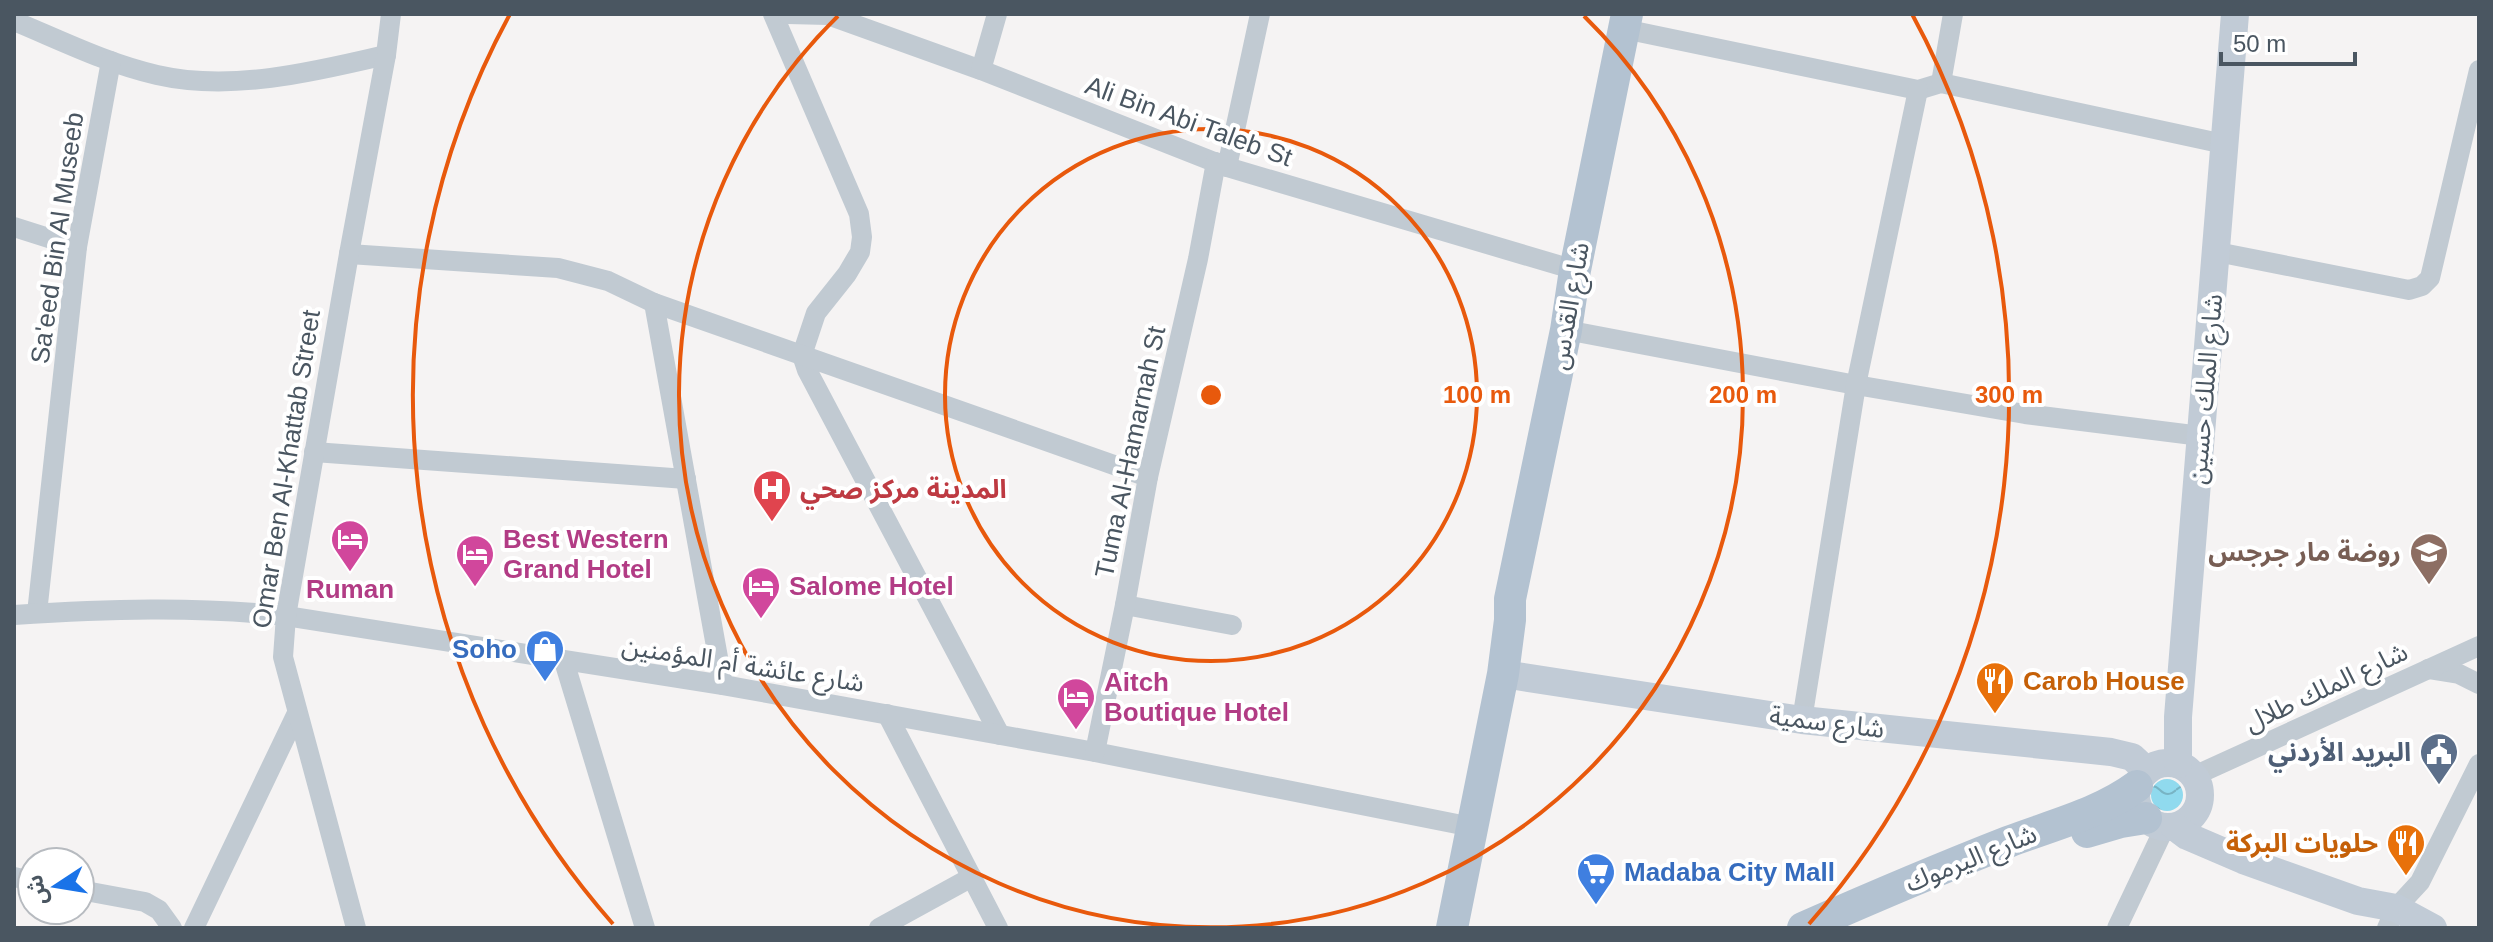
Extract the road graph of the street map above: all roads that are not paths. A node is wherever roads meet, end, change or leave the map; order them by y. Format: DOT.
graph roads {
  1 [pos="391,14"];
  2 [pos="773,14"];
  3 [pos="788,14"];
  4 [pos="997,14"];
  5 [pos="1260,14"];
  6 [pos="1953,14"];
  7 [pos="2235,14"];
  8 [pos="828,15"];
  9 [pos="14,21"];
  10 [pos="1625,21"];
  11 [pos="386,55"];
  12 [pos="111,61"];
  13 [pos="981,70"];
  14 [pos="2479,70"];
  15 [pos="1941,83"];
  16 [pos="1918,90"];
  17 [pos="2224,144"];
  18 [pos="1222,165"];
  19 [pos="14,227"];
  20 [pos="77,247"];
  21 [pos="2217,252"];
  22 [pos="349,254"];
  23 [pos="1575,270"];
  24 [pos="654,303"];
  25 [pos="1566,330"];
  26 [pos="802,355"];
  27 [pos="1856,385"];
  28 [pos="2201,436"];
  29 [pos="314,452"];
  30 [pos="1148,477"];
  31 [pos="686,479"];
  32 [pos="1125,605"];
  33 [pos="37,613"];
  34 [pos="14,615"];
  35 [pos="286,616"];
  36 [pos="1232,625"];
  37 [pos="2479,646"];
  38 [pos="564,661"];
  39 [pos="2428,669"];
  40 [pos="1495,673"];
  41 [pos="2479,684"];
  42 [pos="723,685"];
  43 [pos="297,713"];
  44 [pos="887,714"];
  45 [pos="1802,720"];
  46 [pos="1000,735"];
  47 [pos="1095,752"];
  48 [pos="2479,764"];
  49 [pos="2186,770"];
  50 [pos="2142,779"];
  51 [pos="1457,824"];
  52 [pos="2162,824"];
  53 [pos="1458,862"];
  54 [pos="972,877"];
  55 [pos="96,893"];
  56 [pos="2405,923"];
  57 [pos="172,928"];
  58 [pos="194,928"];
  59 [pos="356,928"];
  60 [pos="645,928"];
  61 [pos="879,928"];
  62 [pos="998,928"];
  63 [pos="1438,928"];
  64 [pos="1452,928"];
  65 [pos="1803,928"];
  66 [pos="1846,928"];
  67 [pos="2117,928"];
  1 -- 11 [label="street, Omar Ben Al-Khattab Street"];
  2 -- 26 [label="street"];
  3 -- 8 [label="street, Ali Bin Abi Taleb St"];
  4 -- 13 [label="street"];
  5 -- 18 [label="street, Tuma Al-Hamarnah St"];
  6 -- 15 [label="street"];
  7 -- 17 [label="main road, شارع الملك حسين"];
  8 -- 13 [label="street, Ali Bin Abi Taleb St"];
  9 -- 12 [label="street"];
  10 -- 16 [label="street"];
  10 -- 23 [label="main road, شارع القدس"];
  11 -- 12 [label="street"];
  11 -- 22 [label="street, Omar Ben Al-Khattab Street"];
  12 -- 20 [label="street, Sa'eed Bin Al Museeb"];
  13 -- 18 [label="street, Ali Bin Abi Taleb St"];
  14 -- 21 [label="street"];
  15 -- 16 [label="street"];
  15 -- 17 [label="street"];
  16 -- 27 [label="street"];
  17 -- 21 [label="main road, شارع الملك حسين"];
  18 -- 23 [label="street, Ali Bin Abi Taleb St"];
  18 -- 30 [label="street, Tuma Al-Hamarnah St"];
  19 -- 20 [label="street"];
  20 -- 33 [label="street, Sa'eed Bin Al Museeb"];
  21 -- 28 [label="main road, شارع الملك حسين"];
  22 -- 24 [label="street"];
  22 -- 29 [label="street, Omar Ben Al-Khattab Street"];
  23 -- 25 [label="main road, شارع القدس"];
  24 -- 26 [label="street"];
  24 -- 31 [label="street"];
  25 -- 27 [label="street"];
  25 -- 40 [label="main road, شارع القدس"];
  26 -- 30 [label="street"];
  26 -- 46 [label="street"];
  27 -- 28 [label="street"];
  27 -- 45 [label="street"];
  28 -- 49 [label="main road, شارع الملك حسين"];
  29 -- 31 [label="street"];
  29 -- 35 [label="street, Omar Ben Al-Khattab Street"];
  30 -- 32 [label="street, Tuma Al-Hamarnah St"];
  31 -- 42 [label="street"];
  32 -- 36 [label="street"];
  32 -- 47 [label="street, Tuma Al-Hamarnah St"];
  33 -- 34 [label="street, شارع عائشة أم المؤمنين"];
  33 -- 35 [label="street, شارع عائشة أم المؤمنين"];
  35 -- 38 [label="street, شارع عائشة أم المؤمنين"];
  35 -- 43 [label="street, Omar Ben Al-Khattab Street"];
  37 -- 39 [label="street, شارع الملك طلال"];
  38 -- 42 [label="street, شارع عائشة أم المؤمنين"];
  38 -- 60 [label="street"];
  39 -- 41 [label="street"];
  39 -- 49 [label="street, شارع الملك طلال"];
  40 -- 45 [label="main road, شارع سمية"];
  40 -- 51 [label="main road, شارع القدس"];
  40 -- 53 [label="main road, شارع القدس"];
  42 -- 44 [label="street, شارع عائشة أم المؤمنين"];
  43 -- 58 [label="street"];
  43 -- 59 [label="street, Omar Ben Al-Khattab Street"];
  44 -- 46 [label="street, شارع عائشة أم المؤمنين"];
  44 -- 54 [label="street"];
  45 -- 50 [label="main road, شارع سمية"];
  46 -- 47 [label="street, شارع عائشة أم المؤمنين"];
  47 -- 51 [label="street, شارع عائشة أم المؤمنين"];
  48 -- 56 [label="street"];
  49 -- 50 [label="main road"];
  49 -- 52 [label="main road"];
  50 -- 52 [label="main road"];
  50 -- 65 [label="main road, شارع اليرموك"];
  51 -- 53 [label="main road, شارع القدس"];
  52 -- 56 [label="main road"];
  52 -- 66 [label="main road, شارع اليرموك"];
  52 -- 67 [label="street"];
  53 -- 63 [label="main road, شارع القدس"];
  53 -- 64 [label="main road, شارع القدس"];
  54 -- 61 [label="street"];
  54 -- 62 [label="street"];
  55 -- 57 [label="street"];
}
